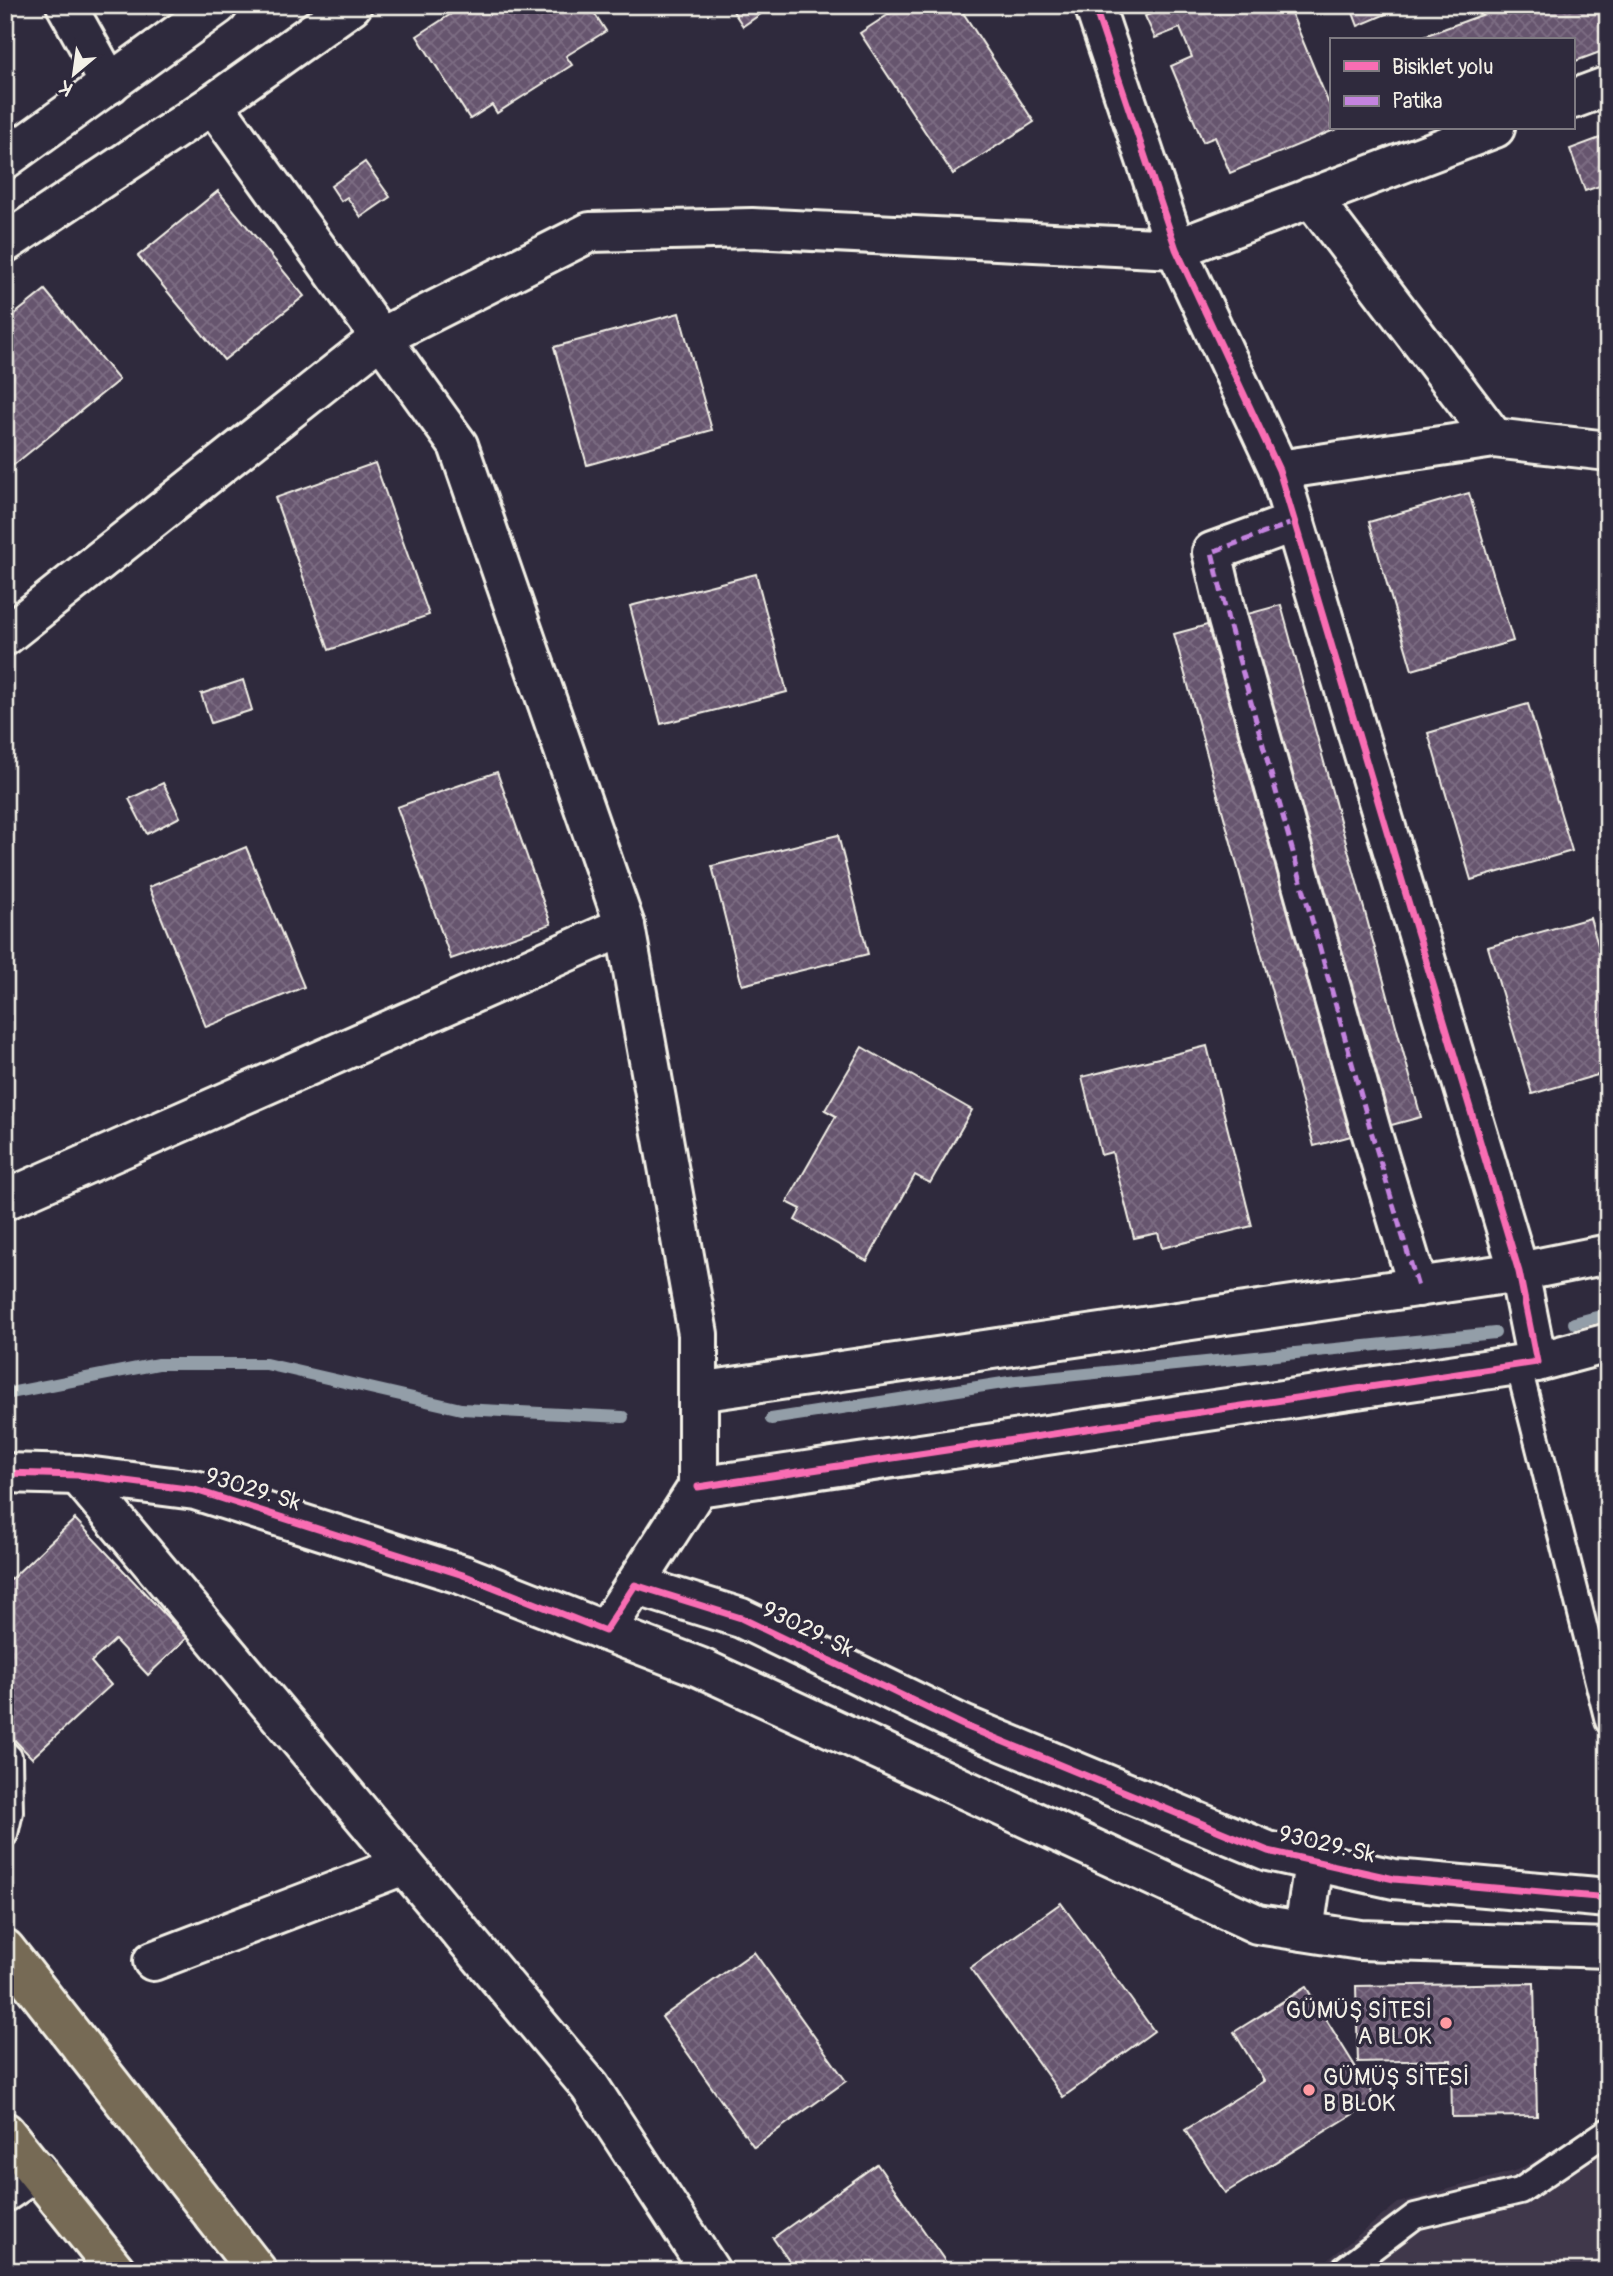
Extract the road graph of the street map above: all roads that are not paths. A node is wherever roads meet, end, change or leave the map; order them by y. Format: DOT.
graph roads {
  1 [pos="66,5"];
  2 [pos="218,5"];
  3 [pos="352,5"];
  4 [pos="1094,5"];
  5 [pos="110,84"];
  6 [pos="1608,86"];
  7 [pos="1574,99"];
  8 [pos="213,104"];
  9 [pos="1490,130"];
  10 [pos="5,159"];
  11 [pos="1311,197"];
  12 [pos="5,243"];
  13 [pos="1176,248"];
  14 [pos="380,338"];
  15 [pos="1494,438"];
  16 [pos="1608,451"];
  17 [pos="1279,470"];
  18 [pos="1295,522"];
  19 [pos="5,636"];
  20 [pos="625,926"];
  21 [pos="5,1200"];
  22 [pos="1608,1254"];
  23 [pos="1519,1272"];
  24 [pos="1418,1287"];
  25 [pos="1608,1343"];
  26 [pos="1527,1363"];
  27 [pos="698,1392"];
  28 [pos="5,1473"];
  29 [pos="78,1475"];
  30 [pos="698,1487"];
  31 [pos="635,1585"];
  32 [pos="605,1631"];
  33 [pos="1608,1721"];
  34 [pos="963,1725"];
  35 [pos="5,1753"];
  36 [pos="938,1777"];
  37 [pos="5,1834"];
  38 [pos="1314,1861"];
  39 [pos="404,1865"];
  40 [pos="1608,1898"];
  41 [pos="1304,1931"];
  42 [pos="1608,1948"];
  43 [pos="5,1950"];
  44 [pos="153,1961"];
  45 [pos="1608,2131"];
  46 [pos="5,2132"];
  47 [pos="37,2170"];
  48 [pos="5,2192"];
  49 [pos="116,2271"];
  50 [pos="257,2271"];
  51 [pos="710,2271"];
  52 [pos="1342,2271"];
  1 -- 5 [label="street"];
  2 -- 5 [label="street"];
  3 -- 8 [label="street"];
  4 -- 13 [label="street"];
  5 -- 10 [label="street"];
  6 -- 7 [label="street"];
  8 -- 12 [label="street"];
  8 -- 14 [label="street"];
  9 -- 11 [label="street"];
  11 -- 13 [label="street"];
  11 -- 15 [label="street"];
  13 -- 14 [label="street"];
  13 -- 17 [label="street"];
  14 -- 19 [label="street"];
  14 -- 20 [label="street"];
  15 -- 16 [label="street"];
  15 -- 17 [label="street"];
  17 -- 18 [label="street"];
  18 -- 23 [label="street"];
  18 -- 24 [label="street"];
  20 -- 21 [label="street"];
  20 -- 27 [label="street"];
  22 -- 23 [label="street"];
  23 -- 24 [label="street"];
  23 -- 26 [label="street"];
  24 -- 27 [label="street"];
  25 -- 26 [label="street"];
  26 -- 30 [label="street"];
  26 -- 33 [label="lane"];
  27 -- 30 [label="street"];
  28 -- 29 [label="street, 93029. Sk"];
  29 -- 32 [label="street, 93029. Sk"];
  29 -- 39 [label="street"];
  30 -- 31 [label="street"];
  31 -- 32 [label="street"];
  31 -- 34 [label="street, 93029. Sk"];
  32 -- 36 [label="street, 93029. Sk"];
  34 -- 36 [label="street"];
  34 -- 38 [label="street, 93029. Sk"];
  35 -- 37 [label="lane"];
  36 -- 41 [label="street, 93029. Sk"];
  38 -- 40 [label="street, 93029. Sk"];
  38 -- 41 [label="street"];
  39 -- 44 [label="street"];
  39 -- 51 [label="street"];
  41 -- 42 [label="street, 93029. Sk"];
  43 -- 50 [label="main road"];
  45 -- 52 [label="lane"];
  46 -- 47 [label="main road"];
  47 -- 48 [label="street"];
  47 -- 49 [label="main road"];
}
